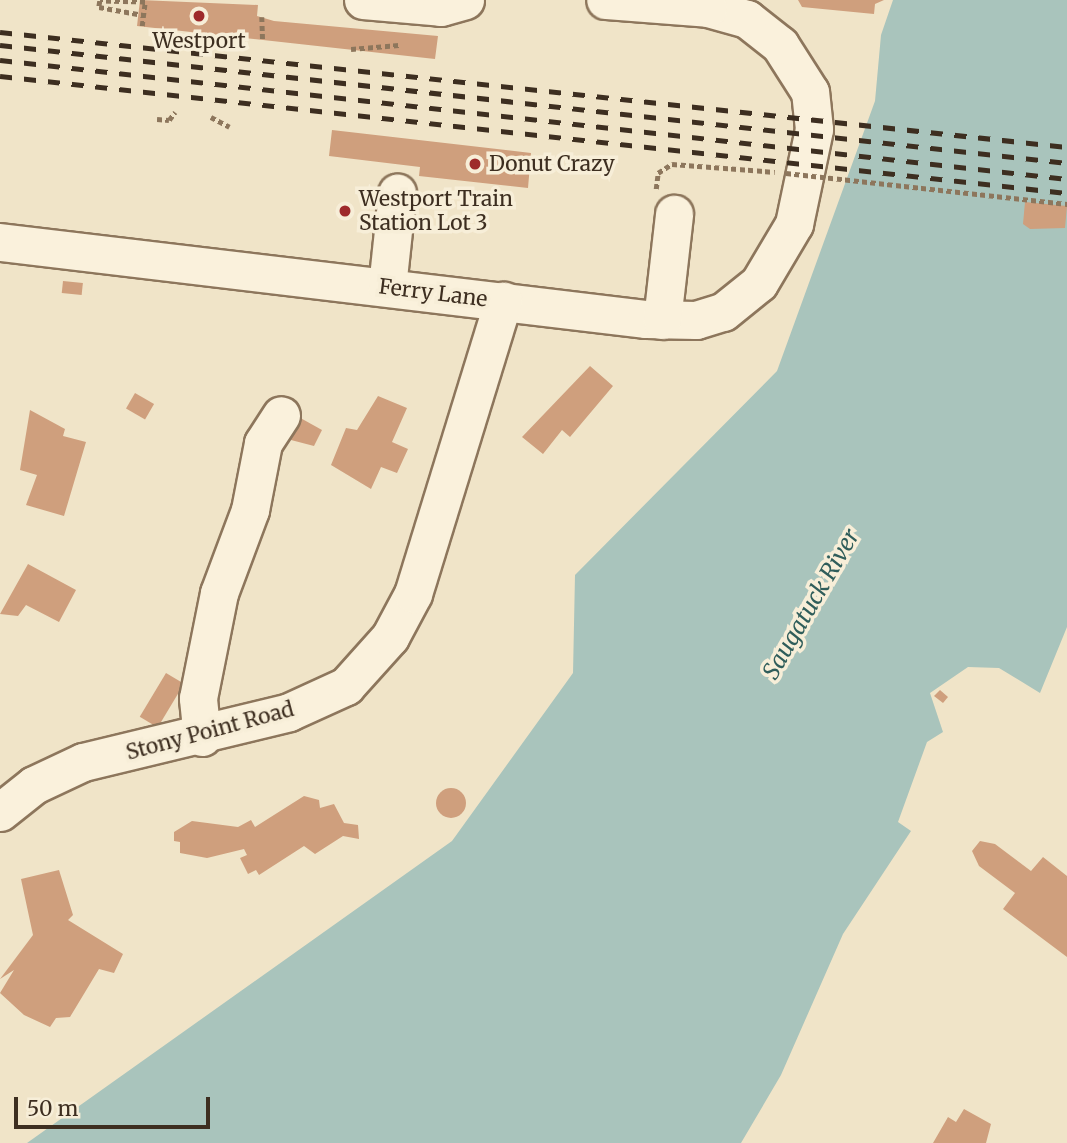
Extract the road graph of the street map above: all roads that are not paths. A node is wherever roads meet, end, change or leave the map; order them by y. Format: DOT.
graph roads {
  1 [pos="363,0"];
  2 [pos="465,0"];
  3 [pos="605,0"];
  4 [pos="397,193"];
  5 [pos="665,206"];
  6 [pos="0,242"];
  7 [pos="387,287"];
  8 [pos="503,301"];
  9 [pos="662,320"];
  10 [pos="281,415"];
  11 [pos="202,737"];
  12 [pos="0,813"];
  1 -- 2 [label="street"];
  3 -- 9 [label="street, Ferry Lane"];
  4 -- 7 [label="street"];
  5 -- 9 [label="street"];
  6 -- 7 [label="street, Ferry Lane"];
  7 -- 8 [label="street, Ferry Lane"];
  8 -- 9 [label="street, Ferry Lane"];
  8 -- 11 [label="street, Stony Point Road"];
  10 -- 11 [label="street"];
  11 -- 12 [label="street, Stony Point Road"];
}
